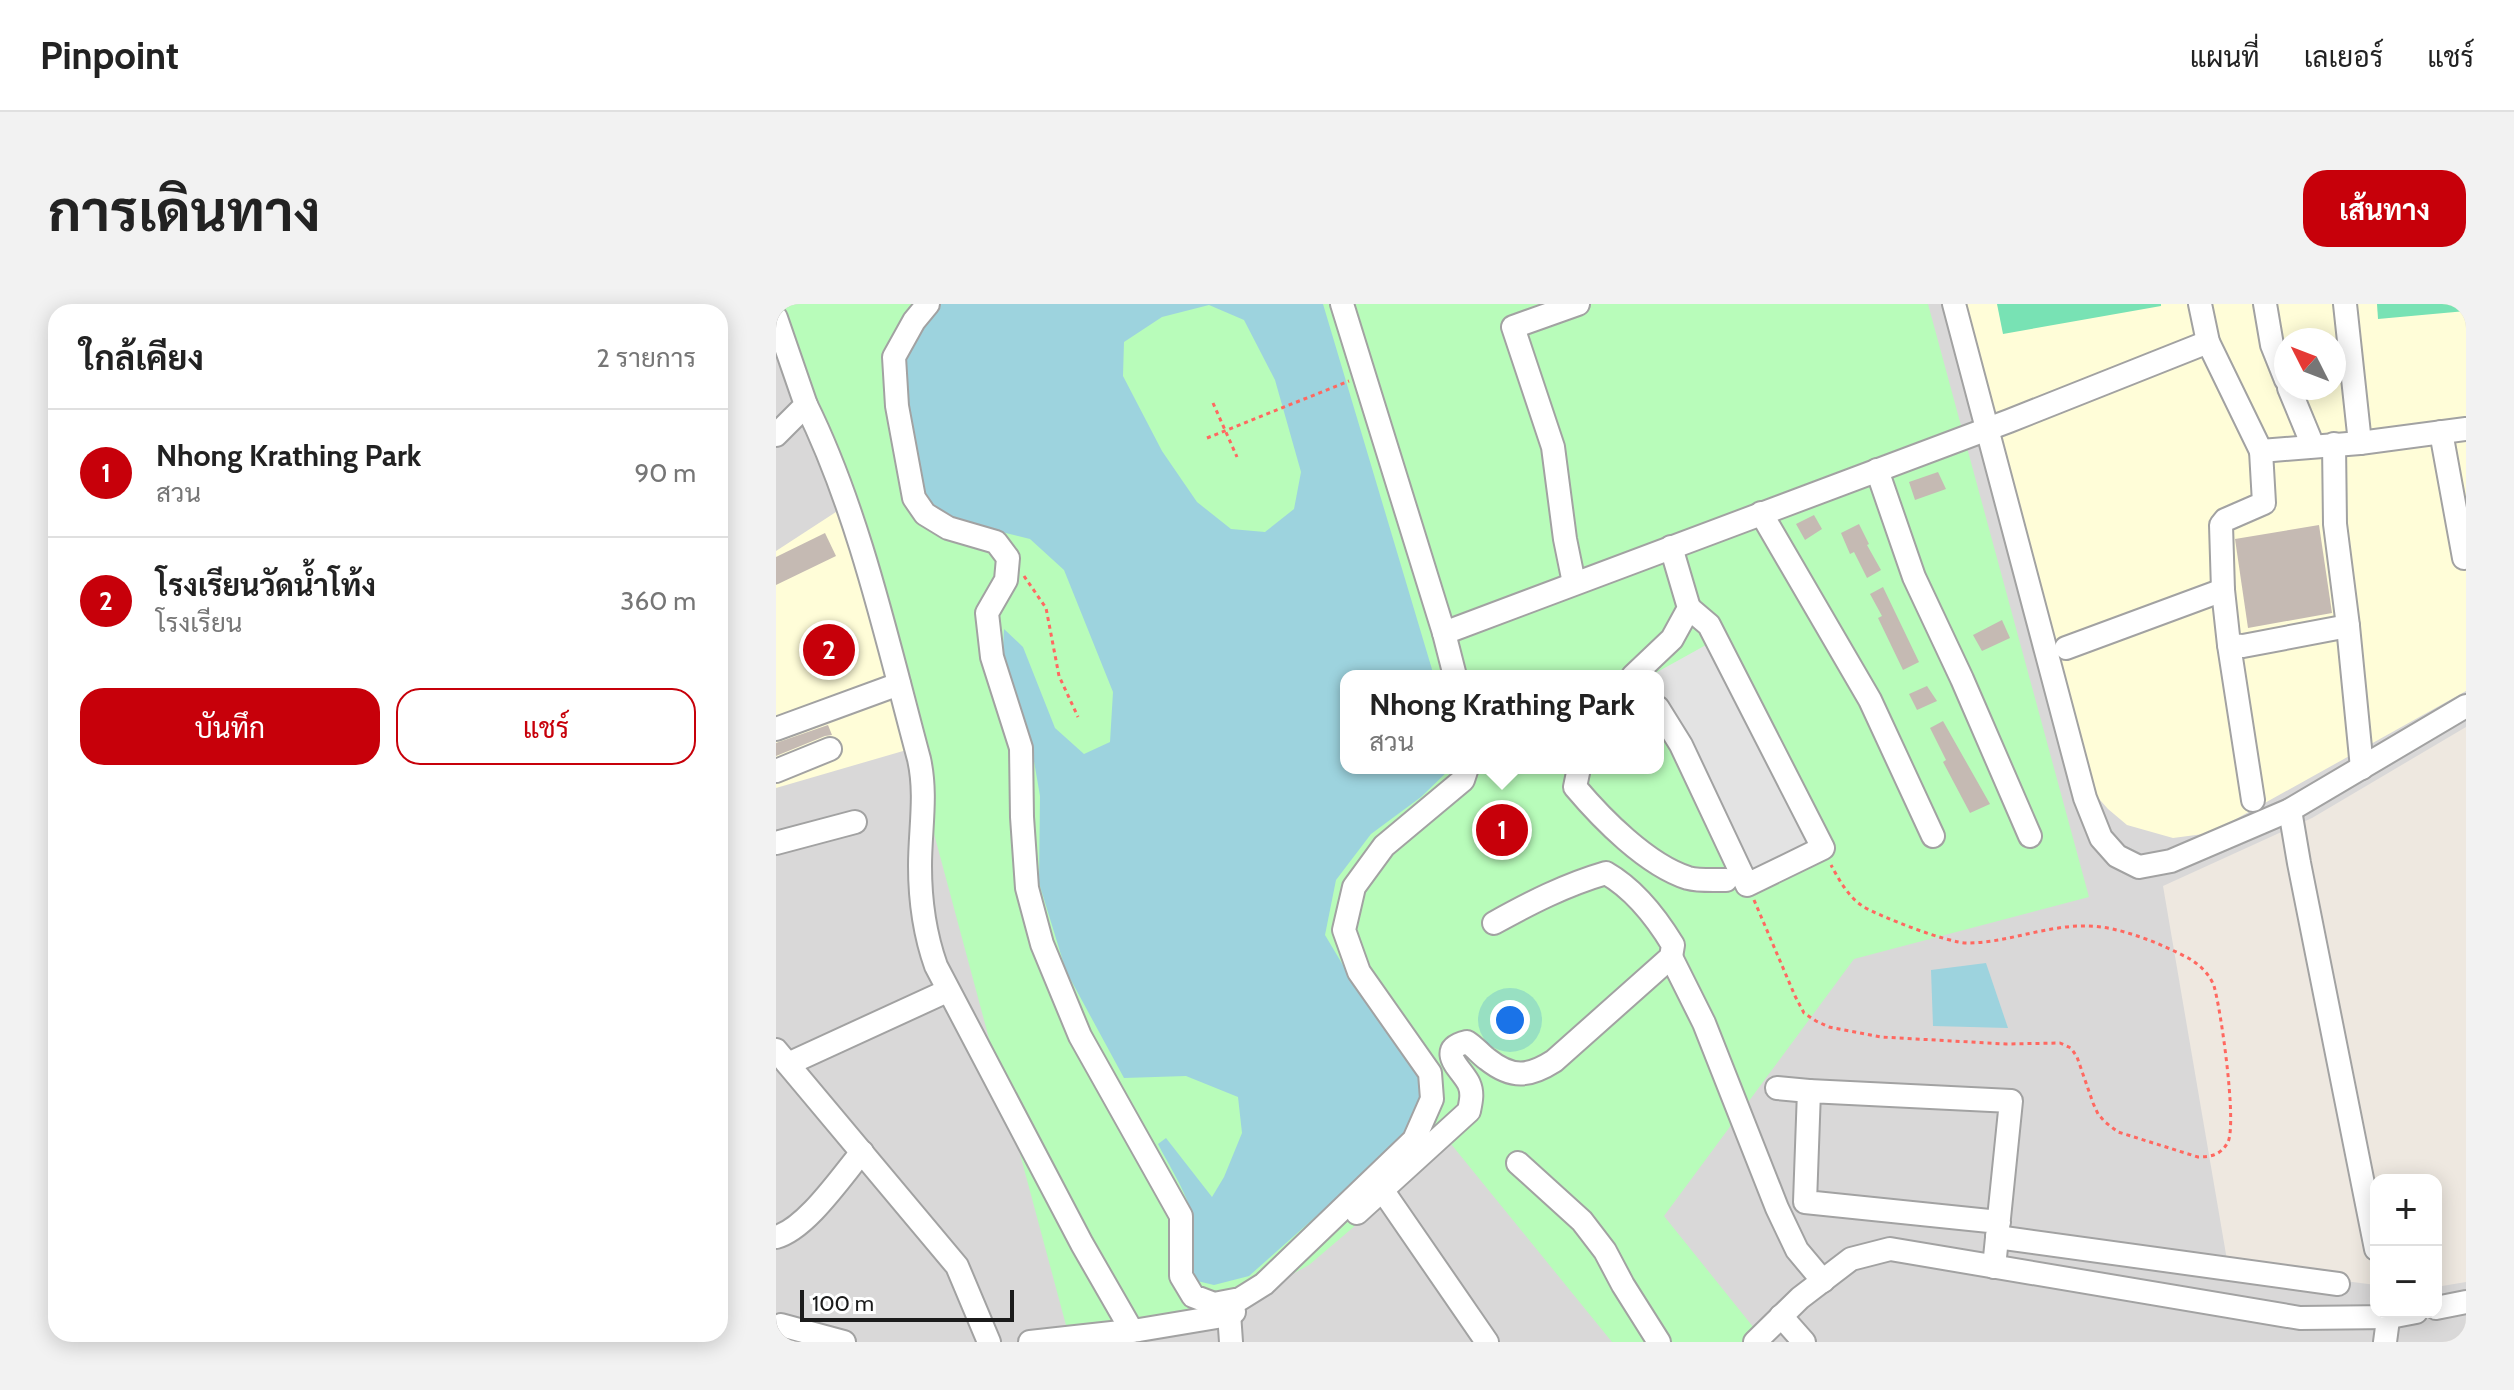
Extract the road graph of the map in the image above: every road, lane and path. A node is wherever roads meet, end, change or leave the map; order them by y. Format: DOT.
graph roads {
  1 [pos="928,304"];
  2 [pos="1342,304"];
  3 [pos="1578,304"];
  4 [pos="1954,304"];
  5 [pos="2200,304"];
  6 [pos="2265,304"];
  7 [pos="2345,304"];
  8 [pos="776,318"];
  9 [pos="2208,342"];
  10 [pos="2274,350"];
  11 [pos="1364,375"];
  12 [pos="2296,400"];
  13 [pos="1213,403"];
  14 [pos="806,405"];
  15 [pos="1987,428"];
  16 [pos="2466,429"];
  17 [pos="1224,430"];
  18 [pos="2441,432"];
  19 [pos="776,435"];
  20 [pos="1207,438"];
  21 [pos="2360,443"];
  22 [pos="2324,445"];
  23 [pos="2261,451"];
  24 [pos="1237,457"];
  25 [pos="1877,470"];
  26 [pos="1761,513"];
  27 [pos="1671,547"];
  28 [pos="1008,558"];
  29 [pos="2464,558"];
  30 [pos="1574,583"];
  31 [pos="2223,590"];
  32 [pos="1689,608"];
  33 [pos="2348,626"];
  34 [pos="1444,633"];
  35 [pos="2229,645"];
  36 [pos="2066,648"];
  37 [pos="1453,670"];
  38 [pos="1641,670"];
  39 [pos="899,684"];
  40 [pos="2465,708"];
  41 [pos="1078,717"];
  42 [pos="1664,718"];
  43 [pos="776,729"];
  44 [pos="830,749"];
  45 [pos="2362,768"];
  46 [pos="776,771"];
  47 [pos="1465,774"];
  48 [pos="1578,774"];
  49 [pos="2253,800"];
  50 [pos="2290,810"];
  51 [pos="855,822"];
  52 [pos="1933,836"];
  53 [pos="2030,836"];
  54 [pos="776,843"];
  55 [pos="1823,848"];
  56 [pos="1736,883"];
  57 [pos="1494,923"];
  58 [pos="1671,957"];
  59 [pos="947,991"];
  60 [pos="782,1057"];
  61 [pos="1777,1088"];
  62 [pos="1809,1091"];
  63 [pos="862,1152"];
  64 [pos="1518,1163"];
  65 [pos="1383,1191"];
  66 [pos="1998,1230"];
  67 [pos="776,1237"];
  68 [pos="2375,1246"];
  69 [pos="1994,1267"];
  70 [pos="1823,1281"];
  71 [pos="2338,1284"];
  72 [pos="1193,1296"];
  73 [pos="2466,1302"];
  74 [pos="2442,1307"];
  75 [pos="1229,1313"];
  76 [pos="1781,1316"];
  77 [pos="2370,1316"];
  78 [pos="2389,1318"];
  79 [pos="1192,1321"];
  80 [pos="781,1325"];
  81 [pos="1132,1331"];
  82 [pos="844,1342"];
  83 [pos="989,1342"];
  84 [pos="1030,1342"];
  85 [pos="1231,1342"];
  86 [pos="1487,1342"];
  87 [pos="1659,1342"];
  88 [pos="1755,1342"];
  89 [pos="1804,1342"];
  90 [pos="2385,1342"];
  1 -- 28 [label="street"];
  2 -- 11 [label="street"];
  3 -- 30 [label="street"];
  4 -- 15 [label="street"];
  5 -- 9 [label="street"];
  6 -- 10 [label="street"];
  7 -- 21 [label="street"];
  8 -- 14 [label="street"];
  9 -- 15 [label="street"];
  9 -- 23 [label="street"];
  11 -- 17 [label="path"];
  11 -- 34 [label="street"];
  12 -- 22 [label="street"];
  13 -- 17 [label="path"];
  14 -- 19 [label="street"];
  14 -- 39 [label="street"];
  15 -- 25 [label="street"];
  15 -- 50 [label="street"];
  16 -- 18 [label="street"];
  17 -- 20 [label="path"];
  17 -- 24 [label="path"];
  18 -- 21 [label="street"];
  18 -- 29 [label="street"];
  21 -- 22 [label="street"];
  22 -- 23 [label="street"];
  22 -- 33 [label="street"];
  23 -- 31 [label="street"];
  25 -- 26 [label="street"];
  25 -- 53 [label="street"];
  26 -- 27 [label="street"];
  26 -- 52 [label="street"];
  27 -- 30 [label="street"];
  27 -- 32 [label="street"];
  28 -- 41 [label="path"];
  28 -- 72 [label="street"];
  30 -- 34 [label="street"];
  31 -- 35 [label="street"];
  31 -- 36 [label="street"];
  32 -- 38 [label="street"];
  32 -- 55 [label="street"];
  33 -- 35 [label="street"];
  33 -- 45 [label="street"];
  34 -- 37 [label="street"];
  35 -- 49 [label="street"];
  39 -- 43 [label="street"];
  39 -- 59 [label="street"];
  40 -- 45 [label="street"];
  42 -- 56 [label="street"];
  44 -- 46 [label="street"];
  45 -- 50 [label="street"];
  47 -- 72 [label="street"];
  48 -- 56 [label="street"];
  50 -- 68 [label="street"];
  51 -- 54 [label="street"];
  55 -- 56 [label="street"];
  55 -- 56 [label="path"];
  57 -- 58 [label="street"];
  58 -- 65 [label="street"];
  58 -- 70 [label="street"];
  59 -- 60 [label="street"];
  59 -- 81 [label="street"];
  60 -- 63 [label="street"];
  61 -- 62 [label="street"];
  62 -- 66 [label="street"];
  62 -- 66 [label="street"];
  63 -- 67 [label="street"];
  63 -- 83 [label="street"];
  64 -- 87 [label="street"];
  65 -- 75 [label="street"];
  65 -- 86 [label="street"];
  66 -- 69 [label="street"];
  66 -- 71 [label="street"];
  69 -- 70 [label="street"];
  69 -- 77 [label="street"];
  70 -- 76 [label="street"];
  72 -- 79 [label="street"];
  73 -- 74 [label="street"];
  75 -- 79 [label="street"];
  75 -- 85 [label="street"];
  76 -- 88 [label="street"];
  76 -- 89 [label="street"];
  78 -- 90 [label="street"];
  79 -- 81 [label="street"];
  80 -- 82 [label="street"];
  81 -- 84 [label="street"];
}
